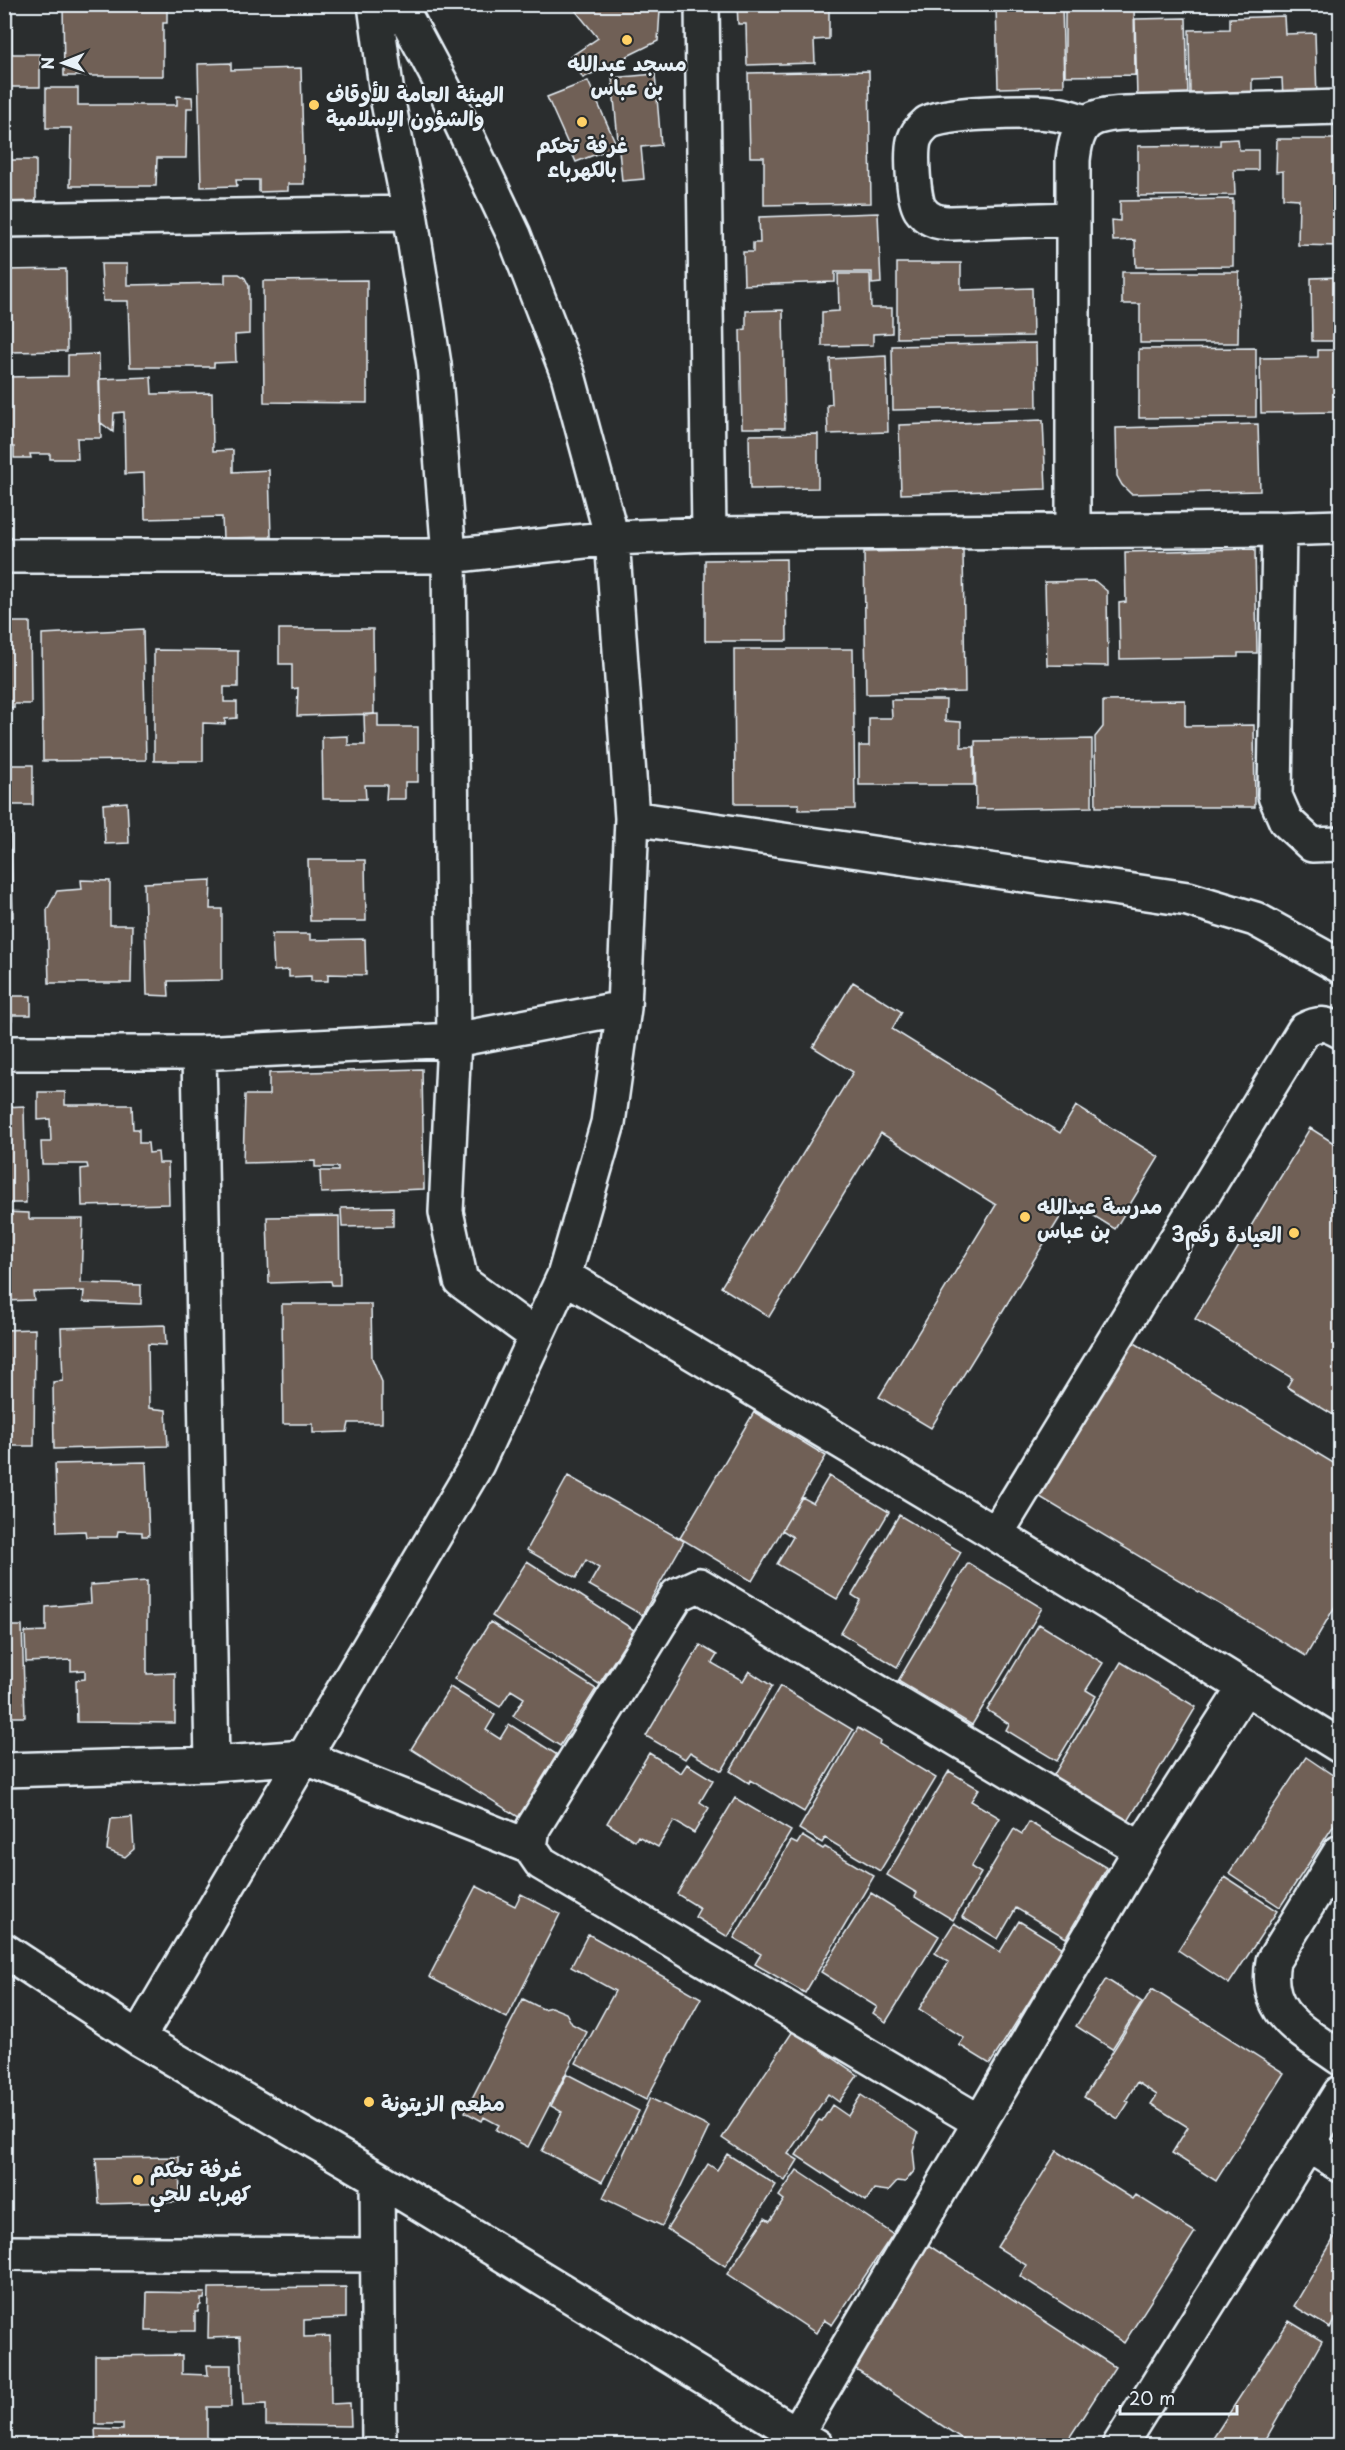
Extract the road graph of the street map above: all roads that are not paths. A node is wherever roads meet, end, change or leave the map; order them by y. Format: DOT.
graph roads {
  1 [pos="375,4"];
  2 [pos="399,4"];
  3 [pos="702,4"];
  4 [pos="1341,107"];
  5 [pos="1085,122"];
  6 [pos="410,213"];
  7 [pos="1072,219"];
  8 [pos="4,220"];
  9 [pos="1341,527"];
  10 [pos="1279,529"];
  11 [pos="1072,530"];
  12 [pos="709,534"];
  13 [pos="612,538"];
  14 [pos="4,556"];
  15 [pos="449,556"];
  16 [pos="632,818"];
  17 [pos="1341,844"];
  18 [pos="1341,966"];
  19 [pos="624,1008"];
  20 [pos="1341,1031"];
  21 [pos="454,1040"];
  22 [pos="4,1053"];
  23 [pos="199,1053"];
  24 [pos="564,1276"];
  25 [pos="536,1336"];
  26 [pos="996,1534"];
  27 [pos="1245,1687"];
  28 [pos="1341,1746"];
  29 [pos="304,1757"];
  30 [pos="212,1764"];
  31 [pos="4,1770"];
  32 [pos="530,1847"];
  33 [pos="1142,1849"];
  34 [pos="1341,1852"];
  35 [pos="4,1950"];
  36 [pos="138,2038"];
  37 [pos="1341,2058"];
  38 [pos="1341,2093"];
  39 [pos="980,2122"];
  40 [pos="1308,2145"];
  41 [pos="1341,2165"];
  42 [pos="377,2178"];
  43 [pos="4,2253"];
  44 [pos="377,2255"];
  45 [pos="807,2439"];
  46 [pos="378,2445"];
  47 [pos="1119,2445"];
  1 -- 6 [label="street"];
  2 -- 13 [label="street"];
  3 -- 12 [label="street"];
  4 -- 5 [label="street"];
  5 -- 7 [label="street"];
  5 -- 7 [label="street"];
  6 -- 8 [label="street"];
  6 -- 15 [label="street"];
  7 -- 11 [label="street"];
  9 -- 10 [label="street"];
  10 -- 11 [label="street"];
  10 -- 17 [label="street"];
  11 -- 12 [label="street"];
  12 -- 13 [label="street"];
  13 -- 15 [label="street"];
  13 -- 16 [label="street"];
  14 -- 15 [label="street"];
  15 -- 21 [label="street"];
  16 -- 18 [label="street"];
  16 -- 19 [label="street"];
  19 -- 21 [label="street"];
  19 -- 24 [label="street"];
  20 -- 26 [label="street"];
  21 -- 23 [label="street"];
  21 -- 25 [label="street"];
  22 -- 23 [label="street"];
  23 -- 30 [label="street"];
  24 -- 25 [label="street"];
  24 -- 26 [label="street"];
  25 -- 29 [label="street"];
  26 -- 27 [label="street"];
  27 -- 28 [label="street"];
  27 -- 33 [label="street"];
  29 -- 30 [label="street"];
  29 -- 32 [label="street"];
  29 -- 36 [label="street"];
  30 -- 31 [label="street"];
  32 -- 33 [label="street"];
  32 -- 39 [label="street"];
  33 -- 39 [label="street"];
  34 -- 37 [label="street"];
  35 -- 36 [label="street"];
  36 -- 42 [label="street"];
  38 -- 40 [label="street"];
  39 -- 45 [label="street"];
  40 -- 41 [label="street"];
  40 -- 47 [label="street"];
  42 -- 44 [label="street"];
  42 -- 45 [label="street"];
  43 -- 44 [label="street"];
  44 -- 46 [label="street"];
}
